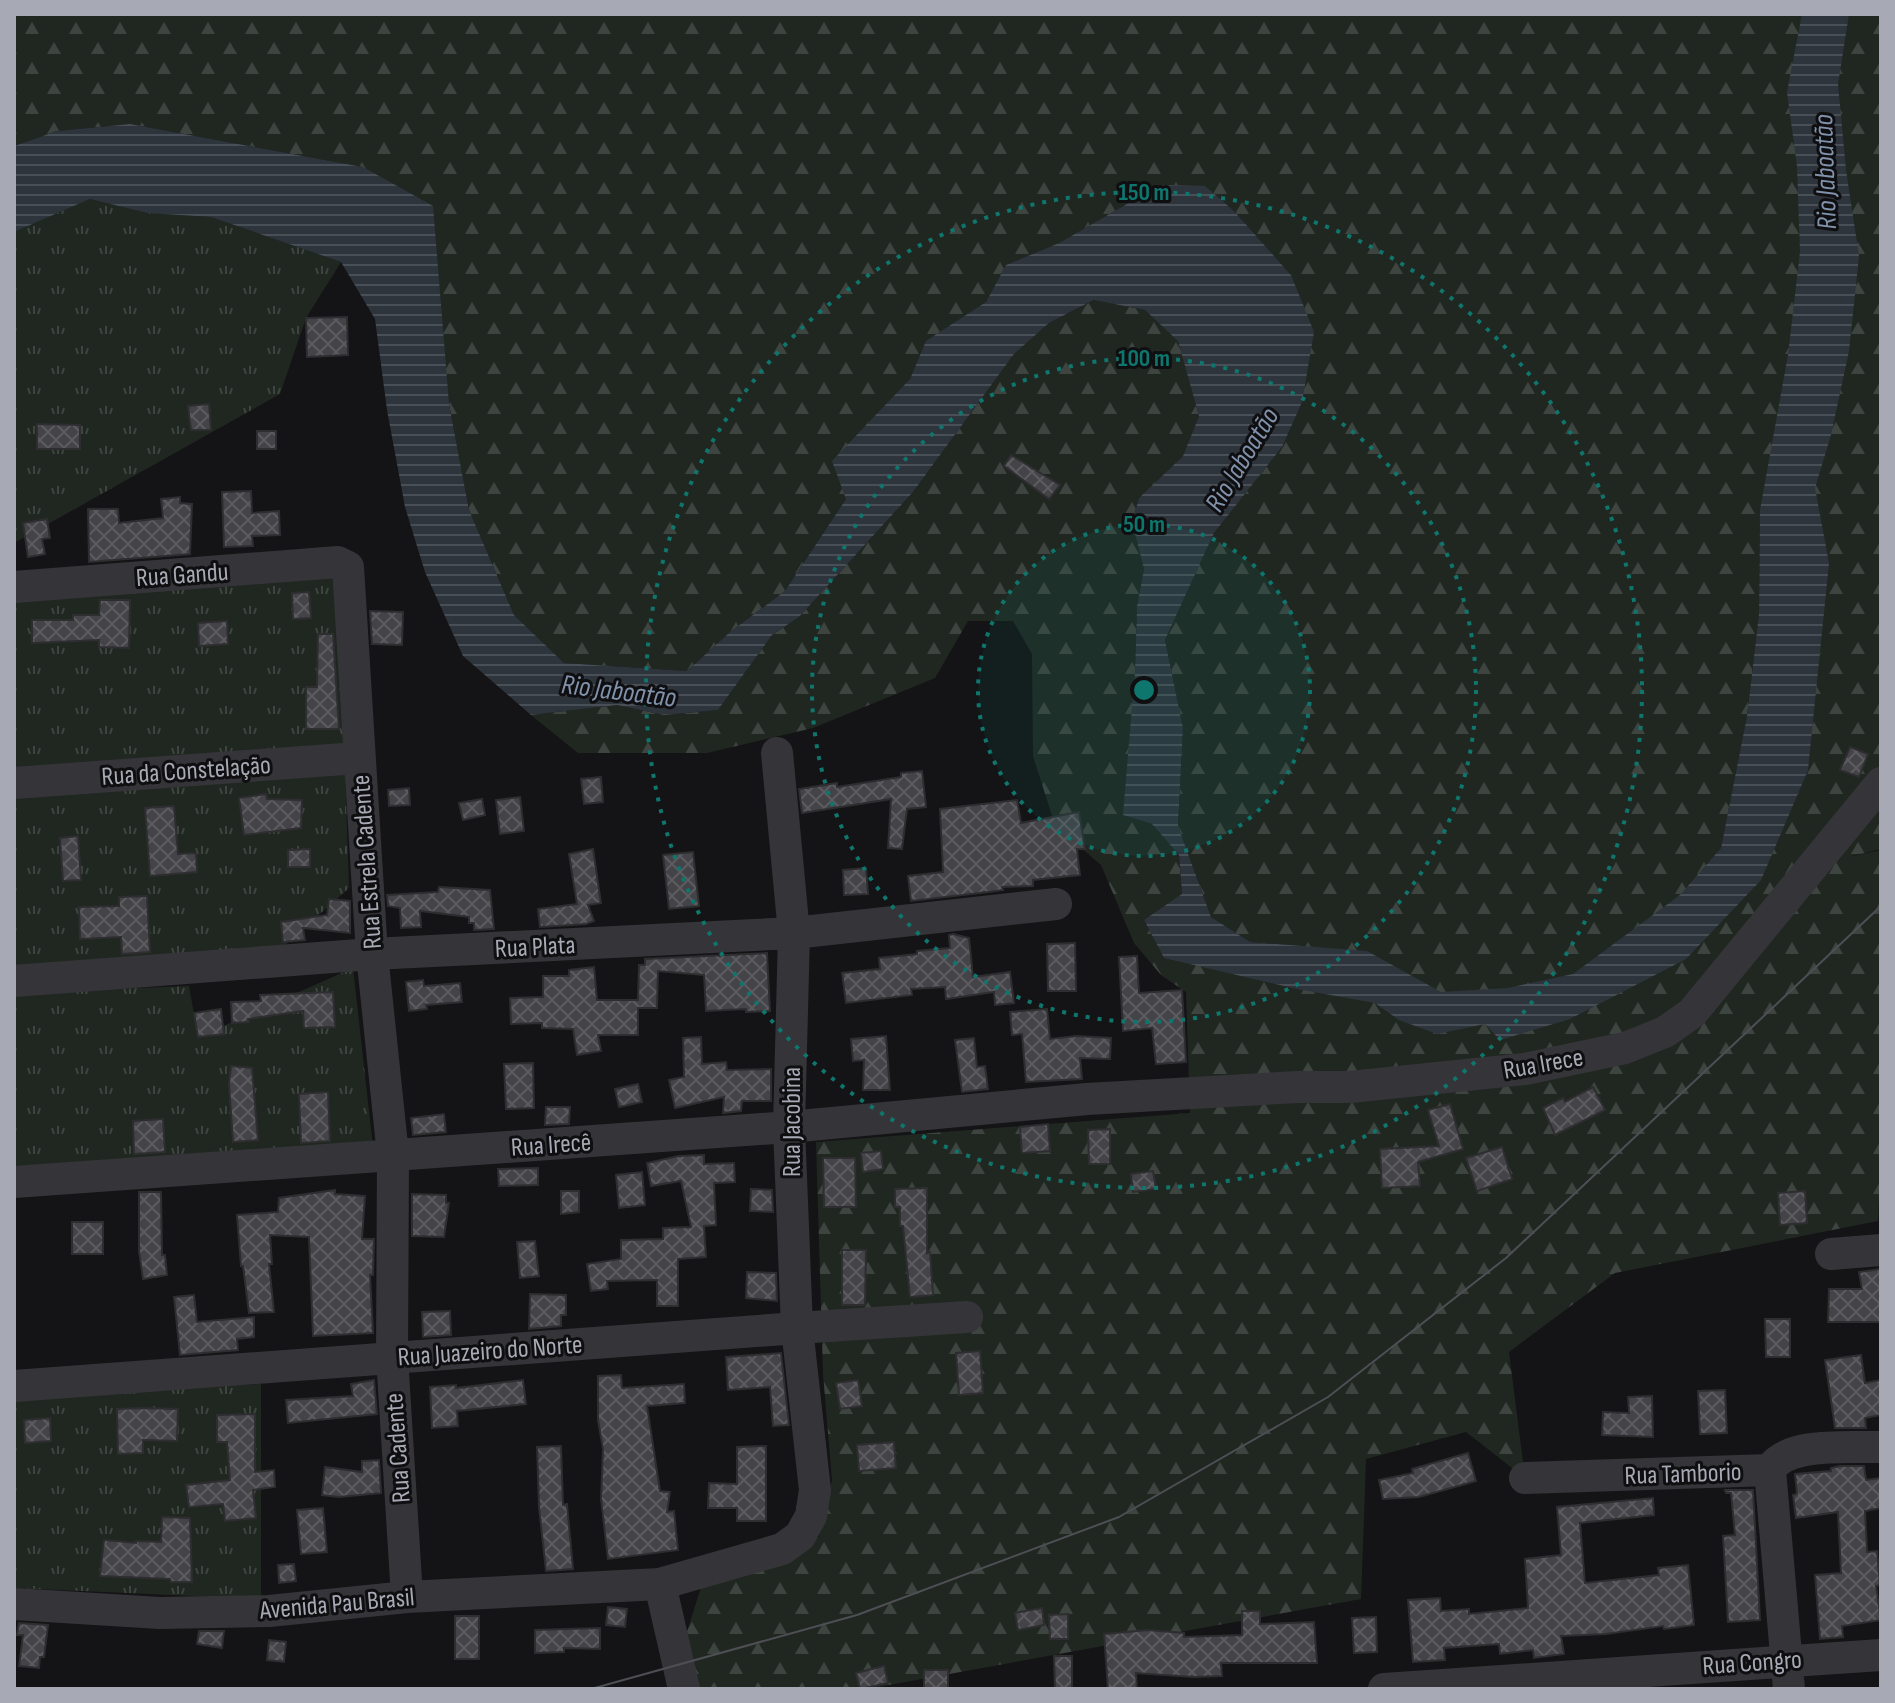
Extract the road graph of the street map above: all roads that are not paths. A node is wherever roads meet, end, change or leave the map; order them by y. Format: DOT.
graph roads {
  1 [pos="348,567"];
  2 [pos="14,587"];
  3 [pos="777,753"];
  4 [pos="358,758"];
  5 [pos="1880,778"];
  6 [pos="14,783"];
  7 [pos="1056,904"];
  8 [pos="794,933"];
  9 [pos="372,954"];
  10 [pos="14,981"];
  11 [pos="1087,1099"];
  12 [pos="789,1127"];
  13 [pos="393,1155"];
  14 [pos="14,1182"];
  15 [pos="1881,1250"];
  16 [pos="1831,1254"];
  17 [pos="967,1317"];
  18 [pos="797,1328"];
  19 [pos="392,1357"];
  20 [pos="14,1386"];
  21 [pos="1881,1447"];
  22 [pos="1770,1470"];
  23 [pos="1525,1478"];
  24 [pos="815,1490"];
  25 [pos="660,1584"];
  26 [pos="407,1597"];
  27 [pos="14,1604"];
  28 [pos="1881,1655"];
  29 [pos="1788,1674"];
  30 [pos="684,1689"];
  31 [pos="1384,1689"];
  1 -- 2 [label="street, Rua Gandu"];
  1 -- 4 [label="street, Rua Estrela Cadente"];
  3 -- 8 [label="street, Rua Jacobina"];
  4 -- 6 [label="street, Rua da Constelação"];
  4 -- 9 [label="street, Rua Estrela Cadente"];
  5 -- 11 [label="street, Rua Irece"];
  7 -- 8 [label="street, Rua Plata"];
  8 -- 9 [label="street, Rua Plata"];
  8 -- 12 [label="street, Rua Jacobina"];
  9 -- 10 [label="street, Rua Plata"];
  9 -- 13 [label="street, Rua Estrela Cadente"];
  11 -- 12 [label="street, Rua Irecê"];
  12 -- 13 [label="street, Rua Irecê"];
  12 -- 18 [label="street, Rua Jacobina"];
  13 -- 14 [label="street, Rua Irecê"];
  13 -- 19 [label="street, Rua Cadente"];
  15 -- 16 [label="street"];
  17 -- 18 [label="street, Rua Juazeiro do Norte"];
  18 -- 19 [label="street, Rua Juazeiro do Norte"];
  18 -- 24 [label="street, Rua Jacobina"];
  19 -- 20 [label="street, Rua Juazeiro do Norte"];
  19 -- 26 [label="street, Rua Cadente"];
  21 -- 22 [label="street, Rua Tamborio"];
  22 -- 23 [label="street, Rua Tamborio"];
  22 -- 29 [label="street"];
  24 -- 25 [label="street, Avenida Pau Brasil"];
  25 -- 26 [label="street, Avenida Pau Brasil"];
  25 -- 30 [label="street"];
  26 -- 27 [label="street, Avenida Pau Brasil"];
  28 -- 29 [label="street, Rua Congro"];
  29 -- 31 [label="street, Rua Congro"];
}
